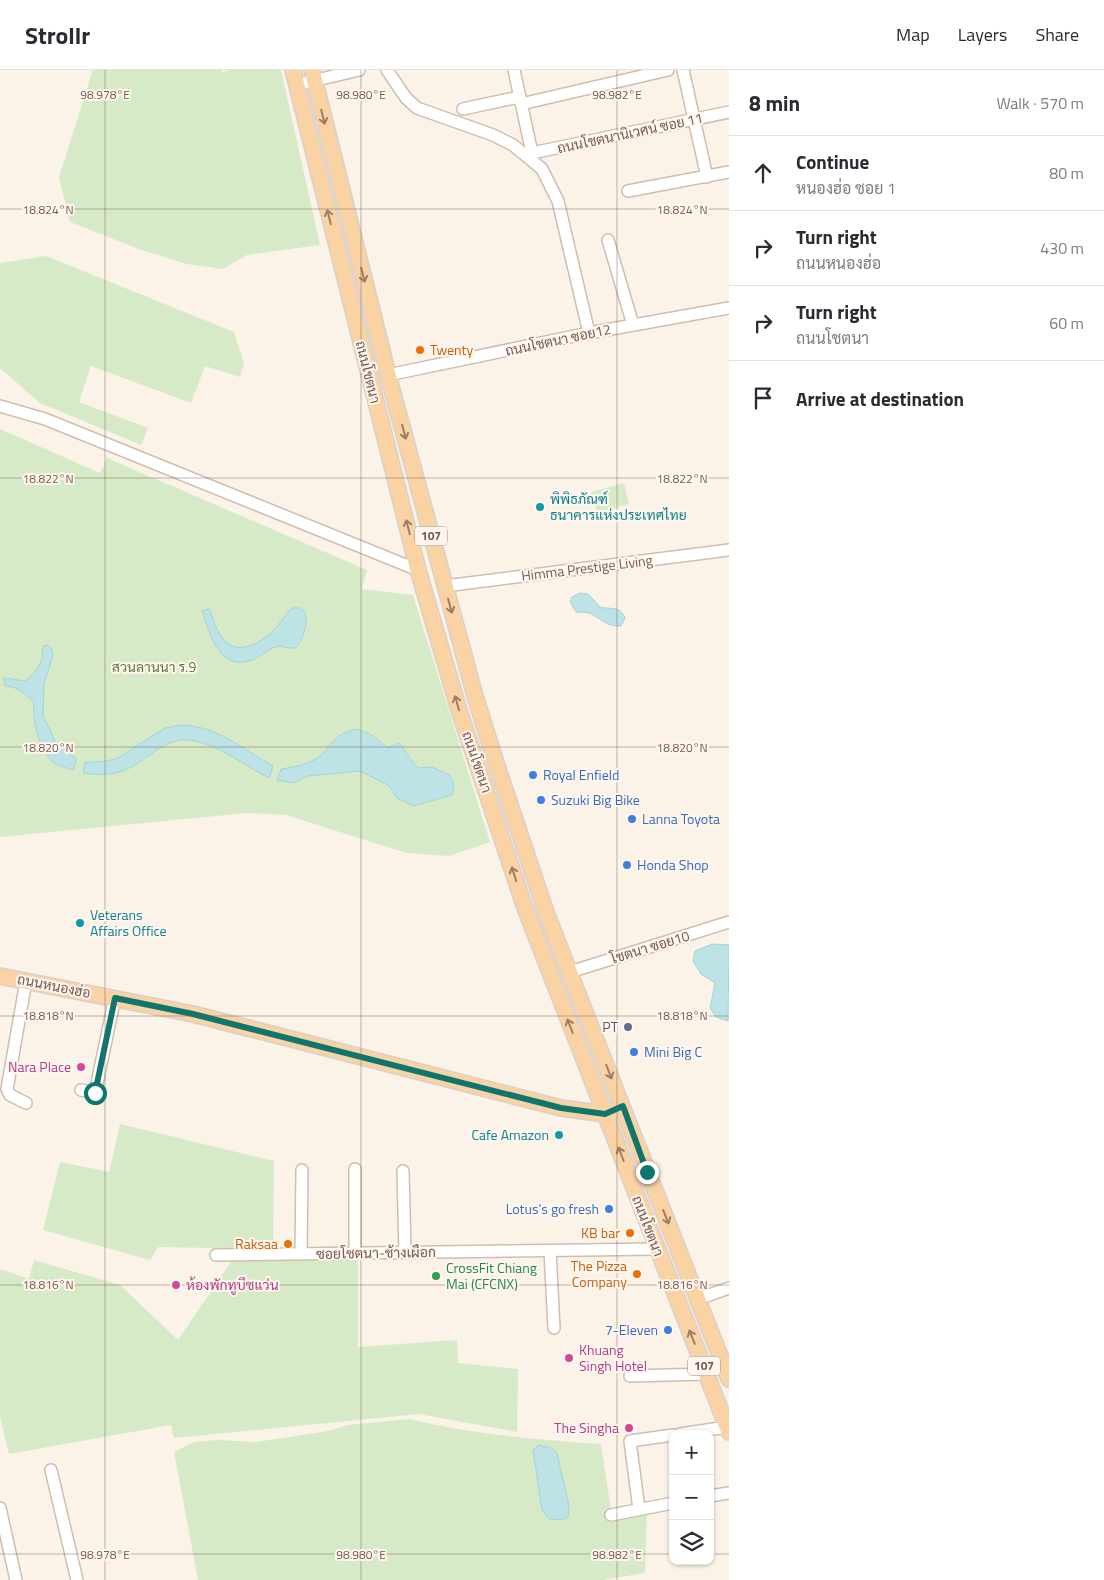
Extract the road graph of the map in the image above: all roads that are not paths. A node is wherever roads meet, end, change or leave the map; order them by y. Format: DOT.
graph roads {
  1 [pos="359,70"];
  2 [pos="387,70"];
  3 [pos="514,70"];
  4 [pos="668,70"];
  5 [pos="683,70"];
  6 [pos="313,75"];
  7 [pos="294,77"];
  8 [pos="520,100"];
  9 [pos="463,109"];
  10 [pos="729,112"];
  11 [pos="694,120"];
  12 [pos="729,172"];
  13 [pos="706,176"];
  14 [pos="628,191"];
  15 [pos="608,240"];
  16 [pos="729,308"];
  17 [pos="633,325"];
  18 [pos="589,333"];
  19 [pos="388,375"];
  20 [pos="0,406"];
  21 [pos="729,550"];
  22 [pos="418,570"];
  23 [pos="445,586"];
  24 [pos="543,902"];
  25 [pos="525,908"];
  26 [pos="729,922"];
  27 [pos="570,972"];
  28 [pos="0,976"];
  29 [pos="26,981"];
  30 [pos="115,998"];
  31 [pos="588,1072"];
  32 [pos="81,1090"];
  33 [pos="26,1103"];
  34 [pos="623,1106"];
  35 [pos="561,1108"];
  36 [pos="605,1114"];
  37 [pos="355,1169"];
  38 [pos="302,1170"];
  39 [pos="403,1171"];
  40 [pos="657,1249"];
  41 [pos="550,1250"];
  42 [pos="404,1252"];
  43 [pos="355,1253"];
  44 [pos="301,1254"];
  45 [pos="216,1255"];
  46 [pos="729,1288"];
  47 [pos="698,1299"];
  48 [pos="554,1328"];
  49 [pos="707,1374"];
  50 [pos="630,1376"];
  51 [pos="729,1379"];
  52 [pos="728,1429"];
  53 [pos="714,1430"];
  54 [pos="669,1436"];
  55 [pos="51,1470"];
  56 [pos="729,1493"];
  57 [pos="714,1495"];
  58 [pos="669,1504"];
  59 [pos="640,1509"];
  60 [pos="0,1510"];
  61 [pos="611,1515"];
  62 [pos="12,1561"];
  63 [pos="0,1564"];
  64 [pos="16,1580"];
  65 [pos="77,1580"];
  1 -- 6 [label="street"];
  2 -- 18 [label="street"];
  3 -- 8 [label="street"];
  4 -- 8 [label="street"];
  5 -- 11 [label="street"];
  6 -- 7 [label="street"];
  6 -- 19 [label="main road, ถนนโชตนา / 107, one-way"];
  22 -- 7 [label="main road, ถนนโชตนา / 107, one-way"];
  8 -- 9 [label="street"];
  8 -- 11 [label="street, ถนนโชตนานิเวศน์ ซอย 11"];
  10 -- 11 [label="street, ถนนโชตนานิเวศน์ ซอย 11"];
  11 -- 13 [label="street"];
  12 -- 13 [label="street"];
  13 -- 14 [label="street"];
  15 -- 17 [label="street"];
  16 -- 17 [label="street, ถนนโชตนา ซอย12"];
  17 -- 18 [label="street, ถนนโชตนา ซอย12"];
  18 -- 19 [label="street, ถนนโชตนา ซอย12"];
  19 -- 23 [label="main road, ถนนโชตนา / 107, one-way"];
  20 -- 22 [label="street"];
  21 -- 23 [label="street, Himma Prestige Living"];
  25 -- 22 [label="main road, ถนนโชตนา / 107, one-way"];
  23 -- 24 [label="main road, ถนนโชตนา / 107, one-way"];
  24 -- 25 [label="main road"];
  24 -- 27 [label="main road, ถนนโชตนา / 107"];
  31 -- 25 [label="main road, ถนนโชตนา / 107, one-way"];
  26 -- 27 [label="street, โชตนา ซอย10"];
  27 -- 34 [label="main road, ถนนโชตนา / 107, one-way"];
  28 -- 29 [label="main road, ถนนหนองฮ่อ"];
  29 -- 30 [label="main road, ถนนหนองฮ่อ"];
  29 -- 33 [label="street"];
  30 -- 32 [label="street"];
  30 -- 35 [label="main road, ถนนหนองฮ่อ"];
  31 -- 35 [label="main road"];
  31 -- 36 [label="main road, ถนนโชตนา / 107"];
  34 -- 36 [label="main road"];
  34 -- 47 [label="main road, ถนนโชตนา / 107, one-way"];
  35 -- 36 [label="main road, ถนนหนองฮ่อ"];
  40 -- 36 [label="main road, ถนนโชตนา / 107, one-way"];
  37 -- 43 [label="street"];
  38 -- 44 [label="street"];
  39 -- 42 [label="street"];
  40 -- 41 [label="street, ซอยโชตนา-ช้างเผือก"];
  49 -- 40 [label="main road, ถนนโชตนา / 107, one-way"];
  41 -- 42 [label="street, ซอยโชตนา-ช้างเผือก"];
  41 -- 48 [label="street"];
  42 -- 43 [label="street, ซอยโชตนา-ช้างเผือก"];
  43 -- 44 [label="street, ซอยโชตนา-ช้างเผือก"];
  44 -- 45 [label="street, ซอยโชตนา-ช้างเผือก"];
  46 -- 47 [label="street"];
  47 -- 51 [label="main road, ถนนโชตนา / 107"];
  49 -- 50 [label="street"];
  49 -- 52 [label="main road, ถนนโชตนา / 107"];
  52 -- 53 [label="street"];
  54 -- 59 [label="street"];
  55 -- 65 [label="street"];
  56 -- 57 [label="street"];
  58 -- 59 [label="street"];
  59 -- 61 [label="street"];
  60 -- 62 [label="street"];
  62 -- 63 [label="street"];
  62 -- 64 [label="street"];
}
